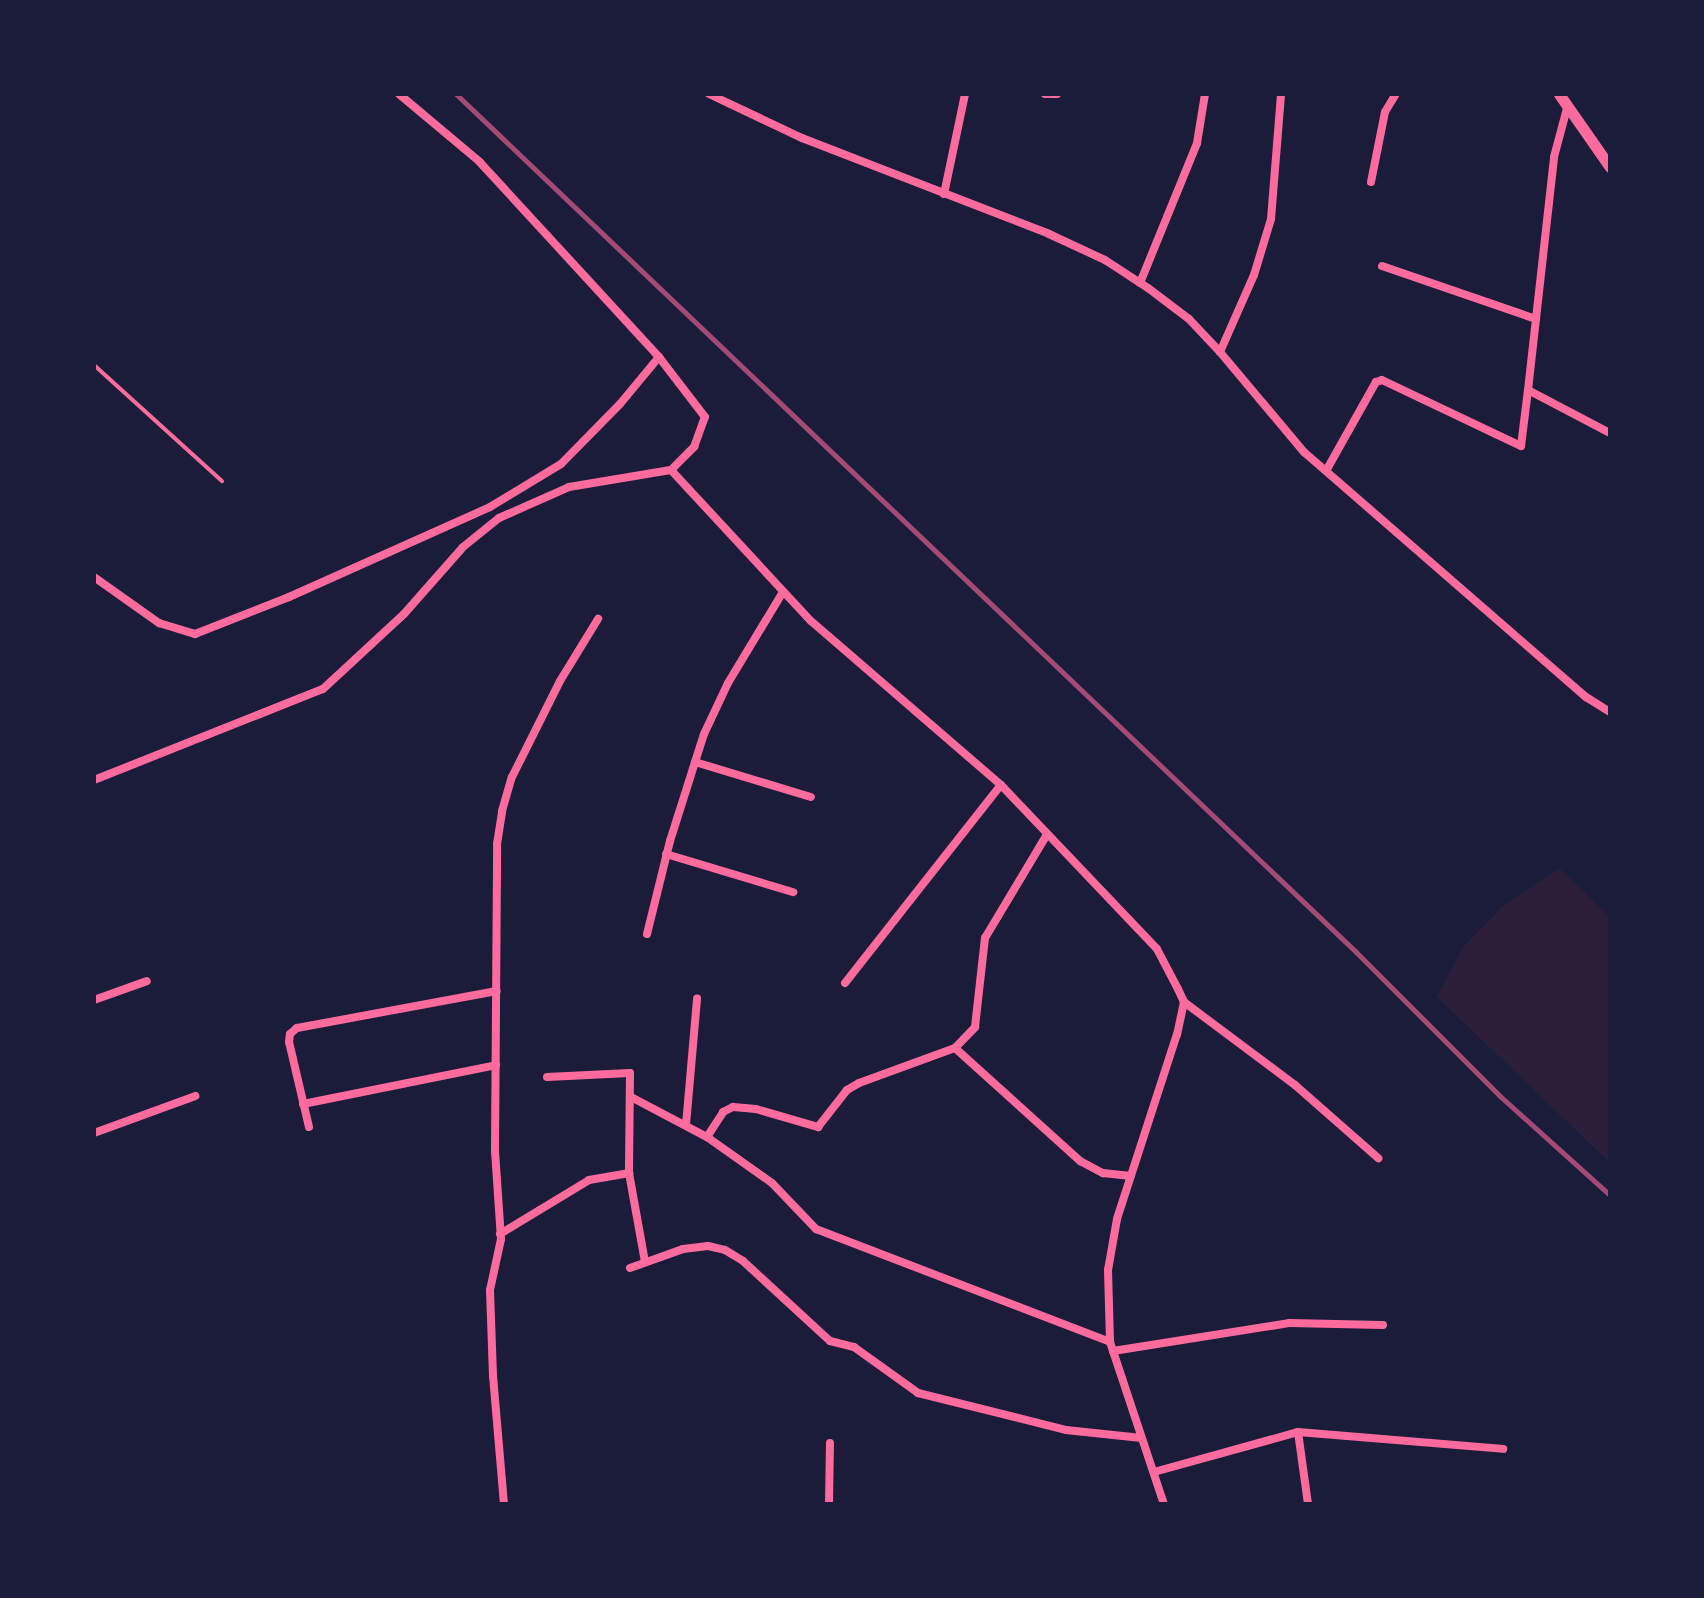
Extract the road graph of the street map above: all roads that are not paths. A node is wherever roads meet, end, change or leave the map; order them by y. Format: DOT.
graph roads {
  1 [pos="399,94"];
  2 [pos="709,94"];
  3 [pos="965,94"];
  4 [pos="1045,94"];
  5 [pos="1057,94"];
  6 [pos="1205,94"];
  7 [pos="1281,94"];
  8 [pos="1396,94"];
  9 [pos="1559,94"];
  10 [pos="1567,108"];
  11 [pos="1610,167"];
  12 [pos="1371,182"];
  13 [pos="944,194"];
  14 [pos="1382,266"];
  15 [pos="1140,283"];
  16 [pos="1536,319"];
  17 [pos="1220,352"];
  18 [pos="659,357"];
  19 [pos="94,365"];
  20 [pos="1528,390"];
  21 [pos="1610,433"];
  22 [pos="671,470"];
  23 [pos="1326,471"];
  24 [pos="222,481"];
  25 [pos="94,577"];
  26 [pos="783,592"];
  27 [pos="598,619"];
  28 [pos="1610,712"];
  29 [pos="695,762"];
  30 [pos="94,780"];
  31 [pos="1001,785"];
  32 [pos="811,797"];
  33 [pos="1046,836"];
  34 [pos="666,854"];
  35 [pos="793,892"];
  36 [pos="647,934"];
  37 [pos="147,981"];
  38 [pos="845,983"];
  39 [pos="497,991"];
  40 [pos="697,998"];
  41 [pos="94,1000"];
  42 [pos="1184,1002"];
  43 [pos="955,1048"];
  44 [pos="496,1065"];
  45 [pos="547,1077"];
  46 [pos="195,1096"];
  47 [pos="631,1097"];
  48 [pos="303,1104"];
  49 [pos="686,1125"];
  50 [pos="309,1127"];
  51 [pos="94,1132"];
  52 [pos="707,1137"];
  53 [pos="1378,1158"];
  54 [pos="629,1173"];
  55 [pos="1131,1176"];
  56 [pos="500,1234"];
  57 [pos="645,1262"];
  58 [pos="630,1268"];
  59 [pos="1383,1325"];
  60 [pos="1112,1346"];
  61 [pos="1298,1432"];
  62 [pos="1142,1438"];
  63 [pos="830,1443"];
  64 [pos="1503,1449"];
  65 [pos="1154,1472"];
  66 [pos="504,1504"];
  67 [pos="829,1504"];
  68 [pos="1164,1504"];
  69 [pos="1308,1504"];
  1 -- 18 [label="street"];
  2 -- 13 [label="street"];
  3 -- 13 [label="street"];
  4 -- 5 [label="street"];
  6 -- 15 [label="street"];
  7 -- 17 [label="street"];
  8 -- 12 [label="street"];
  9 -- 10 [label="main road"];
  10 -- 11 [label="main road"];
  10 -- 16 [label="street"];
  13 -- 15 [label="street"];
  14 -- 16 [label="street"];
  15 -- 17 [label="street"];
  16 -- 20 [label="street"];
  17 -- 23 [label="street"];
  18 -- 22 [label="street"];
  18 -- 25 [label="street"];
  19 -- 24 [label="lane"];
  20 -- 21 [label="street"];
  20 -- 23 [label="street"];
  22 -- 26 [label="street"];
  22 -- 30 [label="street"];
  23 -- 28 [label="street"];
  26 -- 29 [label="street"];
  26 -- 31 [label="street"];
  27 -- 39 [label="street"];
  29 -- 32 [label="street"];
  29 -- 34 [label="street"];
  31 -- 33 [label="street"];
  31 -- 38 [label="street"];
  33 -- 42 [label="street"];
  33 -- 43 [label="street"];
  34 -- 35 [label="street"];
  34 -- 36 [label="street"];
  37 -- 41 [label="street"];
  39 -- 44 [label="street"];
  39 -- 48 [label="street"];
  40 -- 49 [label="street"];
  42 -- 53 [label="street"];
  42 -- 55 [label="street"];
  43 -- 52 [label="street"];
  43 -- 55 [label="street"];
  44 -- 48 [label="street"];
  44 -- 56 [label="street"];
  45 -- 47 [label="street"];
  46 -- 51 [label="street"];
  47 -- 49 [label="street"];
  47 -- 54 [label="street"];
  48 -- 50 [label="street"];
  49 -- 52 [label="street"];
  52 -- 60 [label="street"];
  54 -- 56 [label="street"];
  54 -- 57 [label="street"];
  55 -- 60 [label="street"];
  56 -- 66 [label="street"];
  57 -- 58 [label="street"];
  57 -- 62 [label="street"];
  59 -- 60 [label="street"];
  60 -- 62 [label="street"];
  61 -- 64 [label="street"];
  61 -- 65 [label="street"];
  61 -- 69 [label="street"];
  62 -- 65 [label="street"];
  63 -- 67 [label="street"];
  65 -- 68 [label="street"];
}
